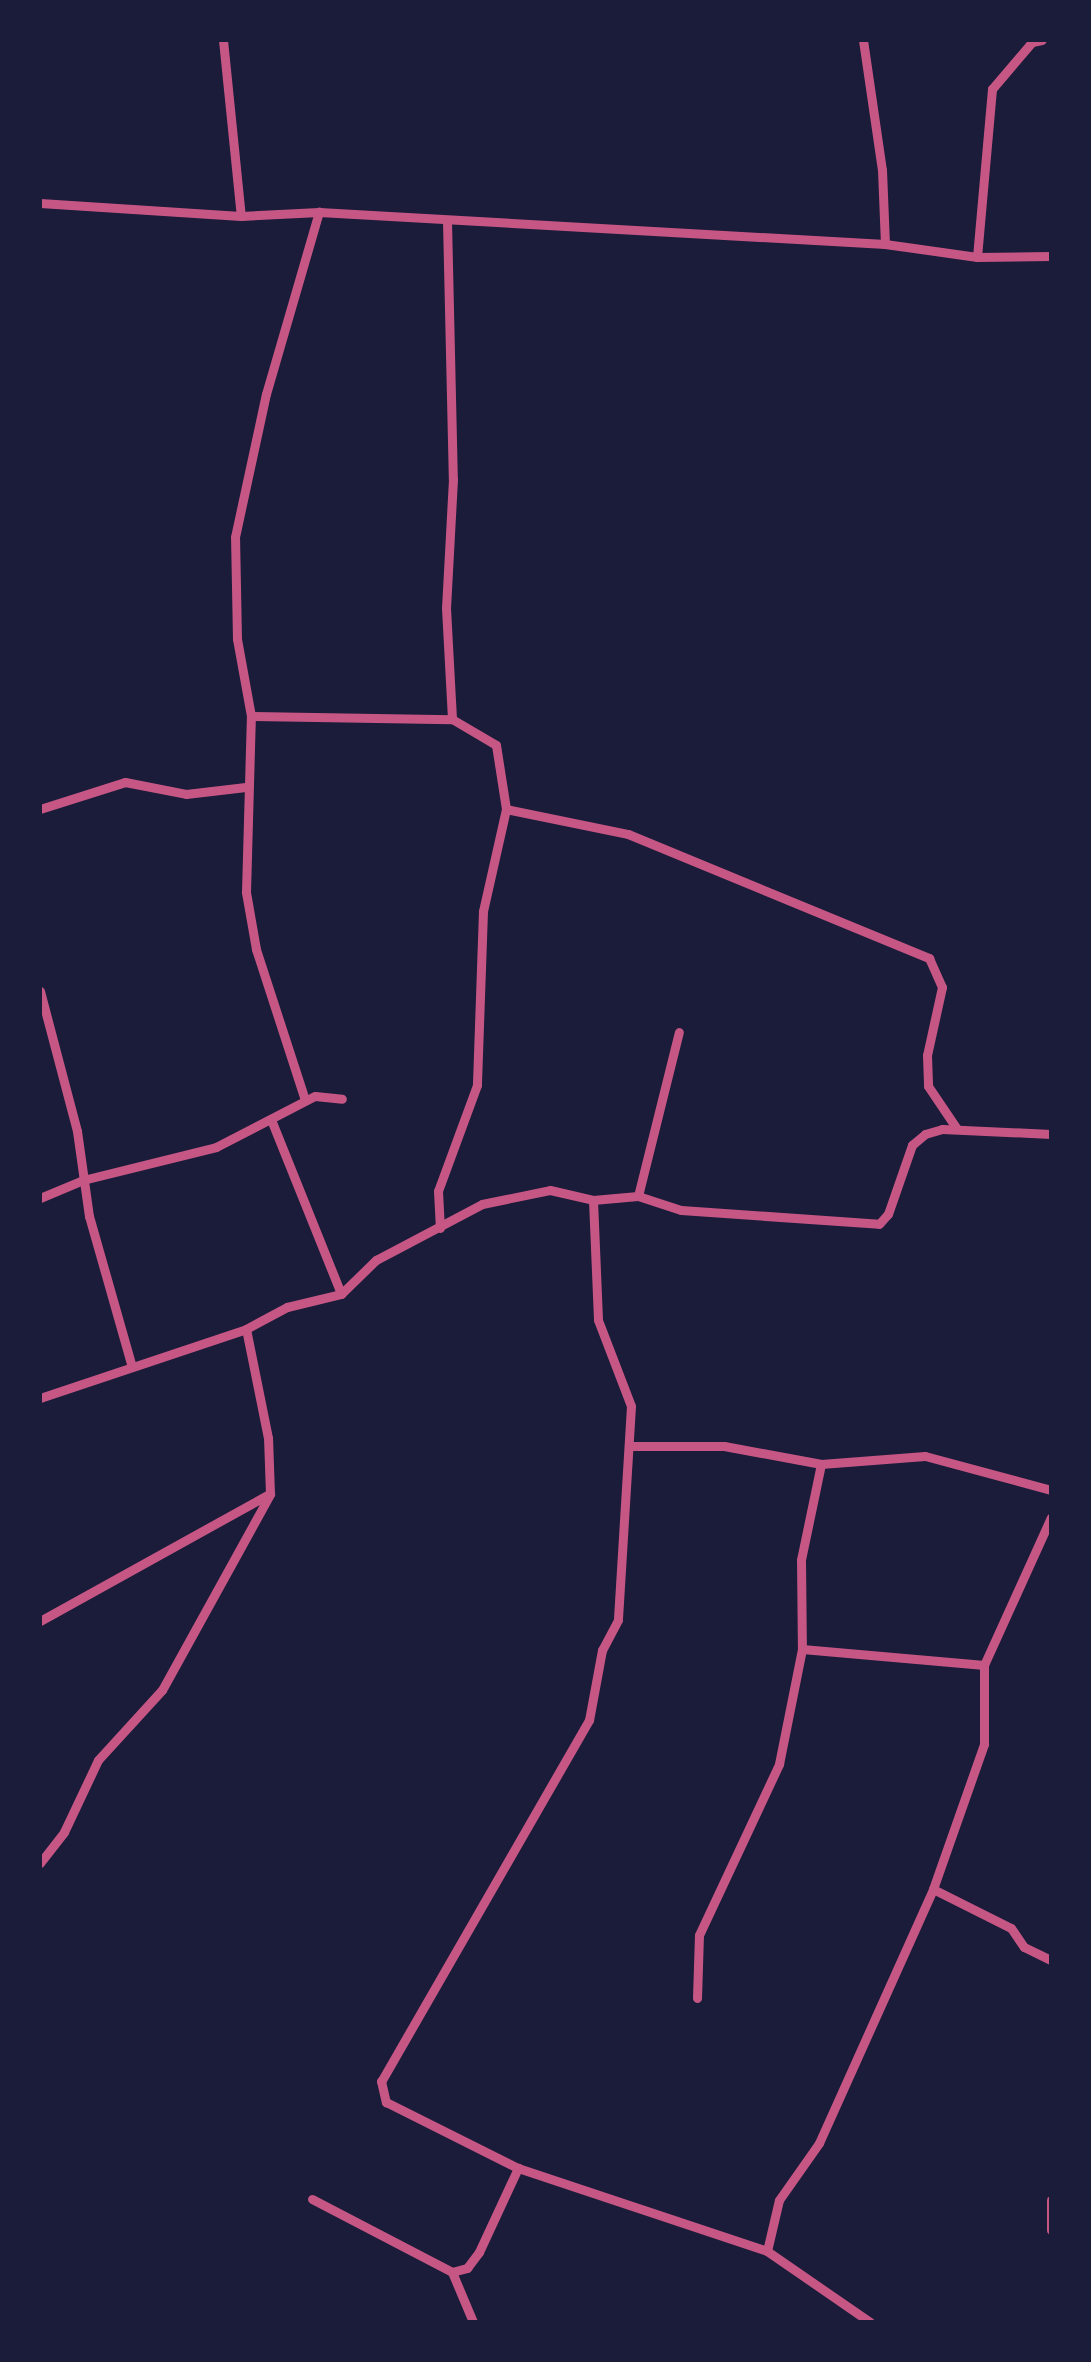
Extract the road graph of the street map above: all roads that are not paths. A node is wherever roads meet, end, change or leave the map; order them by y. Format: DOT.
graph roads {
  1 [pos="223,40"];
  2 [pos="863,40"];
  3 [pos="1042,40"];
  4 [pos="40,204"];
  5 [pos="319,212"];
  6 [pos="241,216"];
  7 [pos="447,221"];
  8 [pos="885,244"];
  9 [pos="977,256"];
  10 [pos="1051,256"];
  11 [pos="251,716"];
  12 [pos="452,719"];
  13 [pos="246,788"];
  14 [pos="40,808"];
  15 [pos="506,808"];
  16 [pos="40,991"];
  17 [pos="43,1010"];
  18 [pos="678,1032"];
  19 [pos="342,1099"];
  20 [pos="305,1100"];
  21 [pos="272,1122"];
  22 [pos="958,1130"];
  23 [pos="1051,1134"];
  24 [pos="83,1180"];
  25 [pos="638,1196"];
  26 [pos="40,1198"];
  27 [pos="593,1200"];
  28 [pos="440,1228"];
  29 [pos="341,1294"];
  30 [pos="246,1329"];
  31 [pos="131,1362"];
  32 [pos="40,1398"];
  33 [pos="632,1446"];
  34 [pos="821,1464"];
  35 [pos="1051,1490"];
  36 [pos="270,1494"];
  37 [pos="1051,1518"];
  38 [pos="40,1622"];
  39 [pos="802,1649"];
  40 [pos="984,1665"];
  41 [pos="40,1863"];
  42 [pos="932,1888"];
  43 [pos="1051,1960"];
  44 [pos="697,1998"];
  45 [pos="518,2168"];
  46 [pos="312,2199"];
  47 [pos="1051,2200"];
  48 [pos="1051,2230"];
  49 [pos="768,2252"];
  50 [pos="452,2272"];
  51 [pos="473,2322"];
  52 [pos="870,2322"];
  1 -- 6 [label="street"];
  2 -- 8 [label="street"];
  3 -- 9 [label="street"];
  4 -- 6 [label="street"];
  5 -- 6 [label="street"];
  5 -- 7 [label="street"];
  5 -- 11 [label="street"];
  7 -- 8 [label="street"];
  7 -- 12 [label="street"];
  8 -- 9 [label="street"];
  9 -- 10 [label="street"];
  11 -- 12 [label="street"];
  11 -- 13 [label="street"];
  12 -- 15 [label="street"];
  13 -- 14 [label="street"];
  13 -- 20 [label="street"];
  15 -- 22 [label="street"];
  15 -- 28 [label="street"];
  16 -- 17 [label="street"];
  17 -- 24 [label="street"];
  18 -- 25 [label="street"];
  19 -- 20 [label="street"];
  20 -- 21 [label="street"];
  21 -- 24 [label="street"];
  21 -- 29 [label="street"];
  22 -- 23 [label="street"];
  22 -- 25 [label="street"];
  24 -- 26 [label="street"];
  24 -- 31 [label="street"];
  25 -- 27 [label="street"];
  27 -- 28 [label="street"];
  27 -- 33 [label="street"];
  28 -- 29 [label="street"];
  29 -- 30 [label="street"];
  30 -- 31 [label="street"];
  30 -- 36 [label="street"];
  31 -- 32 [label="street"];
  33 -- 34 [label="street"];
  33 -- 45 [label="street"];
  34 -- 35 [label="street"];
  34 -- 39 [label="street"];
  36 -- 38 [label="street"];
  36 -- 41 [label="street"];
  37 -- 40 [label="street"];
  39 -- 40 [label="street"];
  39 -- 44 [label="street"];
  40 -- 42 [label="street"];
  42 -- 43 [label="street"];
  42 -- 49 [label="street"];
  45 -- 49 [label="street"];
  45 -- 50 [label="street"];
  46 -- 50 [label="street"];
  47 -- 48 [label="street"];
  49 -- 52 [label="street"];
  50 -- 51 [label="street"];
}
